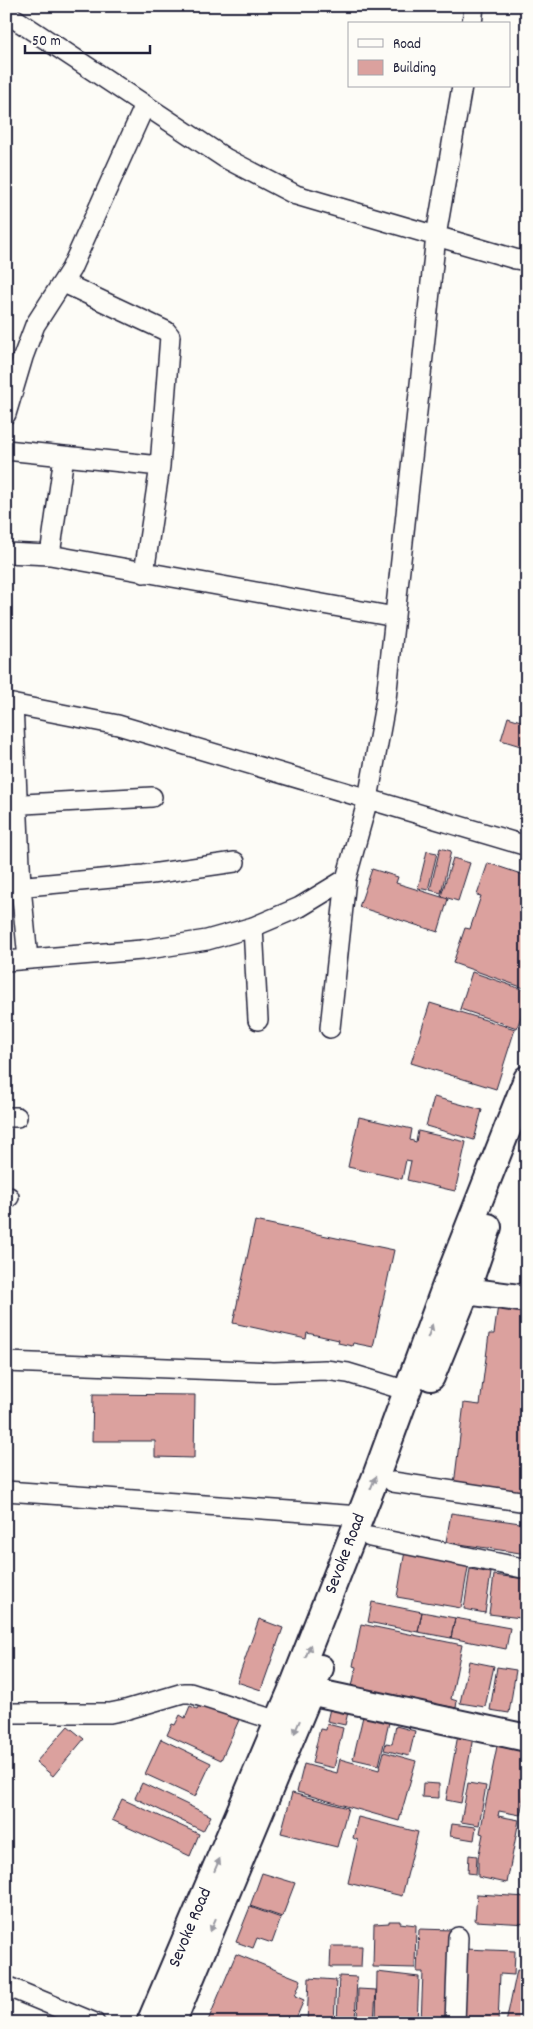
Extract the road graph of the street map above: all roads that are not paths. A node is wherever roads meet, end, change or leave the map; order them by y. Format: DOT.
graph roads {
  1 [pos="474,6"];
  2 [pos="6,13"];
  3 [pos="472,22"];
  4 [pos="462,88"];
  5 [pos="145,105"];
  6 [pos="436,236"];
  7 [pos="527,261"];
  8 [pos="64,283"];
  9 [pos="6,414"];
  10 [pos="6,450"];
  11 [pos="64,456"];
  12 [pos="160,466"];
  13 [pos="6,553"];
  14 [pos="50,556"];
  15 [pos="144,574"];
  16 [pos="395,617"];
  17 [pos="10,703"];
  18 [pos="152,797"];
  19 [pos="368,799"];
  20 [pos="11,804"];
  21 [pos="527,846"];
  22 [pos="235,862"];
  23 [pos="346,880"];
  24 [pos="13,887"];
  25 [pos="253,927"];
  26 [pos="28,959"];
  27 [pos="6,961"];
  28 [pos="258,1020"];
  29 [pos="330,1028"];
  30 [pos="527,1079"];
  31 [pos="527,1126"];
  32 [pos="470,1249"];
  33 [pos="456,1288"];
  34 [pos="527,1299"];
  35 [pos="6,1362"];
  36 [pos="408,1391"];
  37 [pos="393,1482"];
  38 [pos="6,1491"];
  39 [pos="527,1502"];
  40 [pos="365,1526"];
  41 [pos="527,1569"];
  42 [pos="302,1689"];
  43 [pos="6,1713"];
  44 [pos="278,1722"];
  45 [pos="527,1738"];
  46 [pos="458,1937"];
  47 [pos="6,1986"];
  48 [pos="95,2023"];
  49 [pos="150,2023"];
  50 [pos="172,2023"];
  51 [pos="454,2023"];
  1 -- 3 [label="street"];
  2 -- 5 [label="street"];
  4 -- 6 [label="street"];
  5 -- 6 [label="street"];
  5 -- 8 [label="street"];
  6 -- 7 [label="street"];
  6 -- 16 [label="street"];
  8 -- 9 [label="street"];
  8 -- 12 [label="street"];
  10 -- 11 [label="street"];
  11 -- 12 [label="street"];
  11 -- 14 [label="street"];
  12 -- 15 [label="street"];
  13 -- 14 [label="street"];
  14 -- 15 [label="street"];
  15 -- 16 [label="street"];
  16 -- 19 [label="street"];
  17 -- 19 [label="street"];
  17 -- 20 [label="street"];
  18 -- 20 [label="street"];
  19 -- 21 [label="street"];
  19 -- 23 [label="street"];
  20 -- 24 [label="street"];
  22 -- 24 [label="street"];
  23 -- 25 [label="street"];
  23 -- 29 [label="street"];
  24 -- 26 [label="street"];
  25 -- 26 [label="street"];
  25 -- 28 [label="street"];
  26 -- 27 [label="street"];
  30 -- 32 [label="main road, Sevoke Road"];
  31 -- 32 [label="main road, Sevoke Road"];
  32 -- 33 [label="main road, Sevoke Road"];
  33 -- 34 [label="main road"];
  36 -- 33 [label="main road, Sevoke Road, one-way"];
  33 -- 37 [label="main road, Sevoke Road"];
  35 -- 36 [label="street"];
  40 -- 36 [label="main road, Sevoke Road, one-way"];
  37 -- 39 [label="street"];
  37 -- 40 [label="main road, Sevoke Road"];
  38 -- 40 [label="street"];
  40 -- 41 [label="street"];
  40 -- 42 [label="main road, Sevoke Road"];
  42 -- 44 [label="main road, Sevoke Road"];
  42 -- 45 [label="main road"];
  42 -- 50 [label="main road, Sevoke Road, one-way"];
  43 -- 44 [label="street"];
  49 -- 44 [label="main road, Sevoke Road, one-way"];
  46 -- 51 [label="street"];
  47 -- 48 [label="street"];
}
